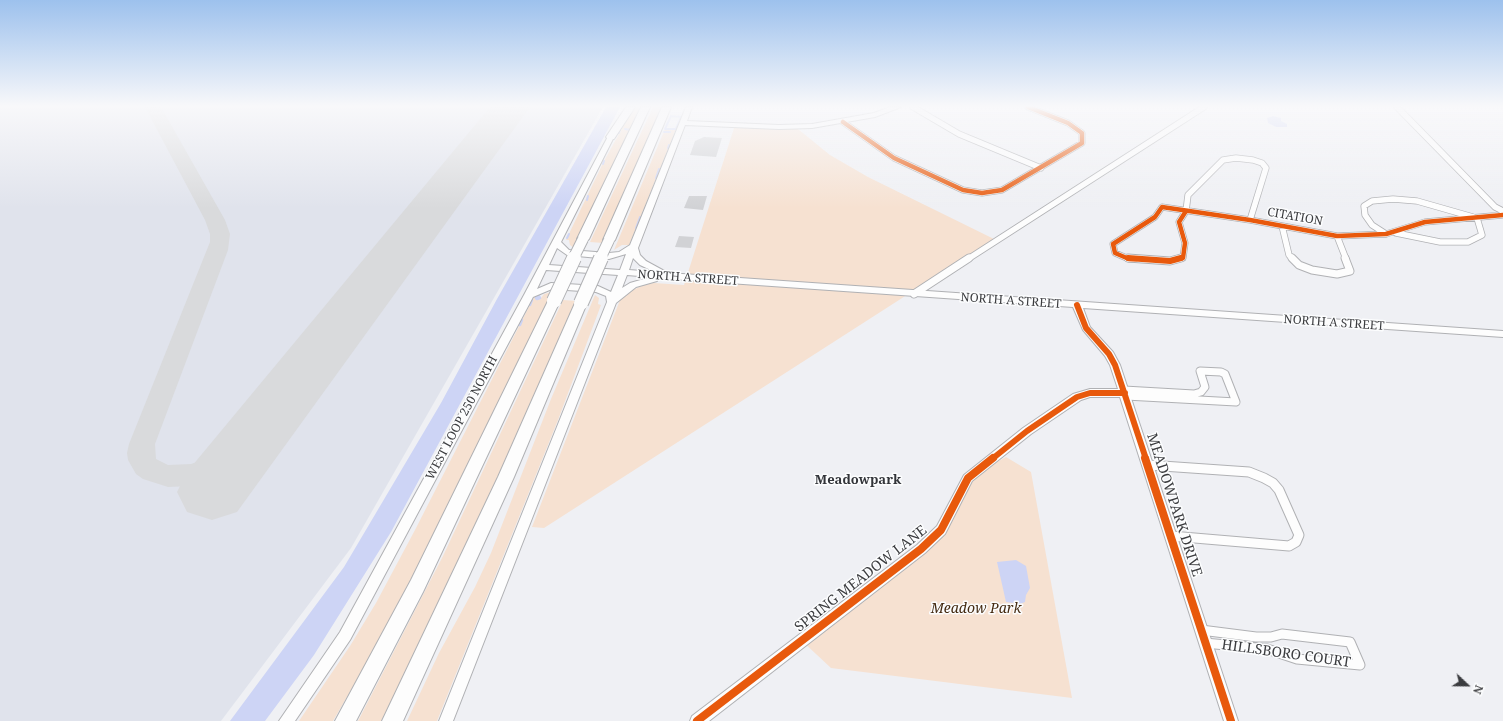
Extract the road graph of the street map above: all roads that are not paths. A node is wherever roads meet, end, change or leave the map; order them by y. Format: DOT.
graph roads {
  1 [pos="609,141"];
  2 [pos="630,141"];
  3 [pos="652,141"];
  4 [pos="676,141"];
  5 [pos="869,141"];
  6 [pos="975,141"];
  7 [pos="1082,141"];
  8 [pos="1152,141"];
  9 [pos="1430,141"];
  10 [pos="1041,168"];
  11 [pos="1186,211"];
  12 [pos="1503,211"];
  13 [pos="1503,215"];
  14 [pos="1477,218"];
  15 [pos="1250,220"];
  16 [pos="1282,226"];
  17 [pos="1394,233"];
  18 [pos="1386,234"];
  19 [pos="1337,236"];
  20 [pos="557,242"];
  21 [pos="633,247"];
  22 [pos="544,268"];
  23 [pos="623,273"];
  24 [pos="674,277"];
  25 [pos="914,294"];
  26 [pos="529,295"];
  27 [pos="612,302"];
  28 [pos="1077,305"];
  29 [pos="1503,334"];
  30 [pos="1125,393"];
  31 [pos="1194,394"];
  32 [pos="1200,401"];
  33 [pos="1148,465"];
  34 [pos="1171,536"];
  35 [pos="1201,630"];
  36 [pos="1265,638"];
  37 [pos="1205,643"];
  38 [pos="1271,650"];
  39 [pos="286,721"];
  40 [pos="345,721"];
  41 [pos="392,721"];
  42 [pos="446,721"];
  43 [pos="697,721"];
  44 [pos="1231,721"];
  1 -- 20 [label="main road, WEST LOOP 250 NORTH"];
  2 -- 40 [label="highway, bridge"];
  3 -- 41 [label="highway, bridge"];
  4 -- 21 [label="main road"];
  5 -- 10 [label="street"];
  6 -- 10 [label="street"];
  7 -- 10 [label="street"];
  8 -- 25 [label="street"];
  9 -- 12 [label="street"];
  11 -- 11 [label="street"];
  11 -- 15 [label="street"];
  11 -- 15 [label="street, CITATION"];
  13 -- 14 [label="street"];
  14 -- 17 [label="street"];
  14 -- 17 [label="street"];
  14 -- 18 [label="street"];
  15 -- 16 [label="street, CITATION"];
  16 -- 19 [label="street, CITATION"];
  16 -- 19 [label="street"];
  17 -- 18 [label="street, CITATION"];
  18 -- 19 [label="street, CITATION"];
  20 -- 21 [label="main road"];
  20 -- 22 [label="main road, WEST LOOP 250 NORTH"];
  21 -- 23 [label="main road"];
  21 -- 24 [label="main road"];
  22 -- 23 [label="main road, NORTH A STREET"];
  22 -- 26 [label="main road, WEST LOOP 250 NORTH"];
  23 -- 24 [label="main road, NORTH A STREET"];
  23 -- 27 [label="main road"];
  24 -- 25 [label="main road, NORTH A STREET"];
  24 -- 27 [label="main road"];
  25 -- 28 [label="main road, NORTH A STREET"];
  26 -- 27 [label="main road"];
  26 -- 39 [label="main road, WEST LOOP 250 NORTH"];
  27 -- 42 [label="main road"];
  28 -- 29 [label="main road, NORTH A STREET"];
  28 -- 30 [label="main road, MEADOWPARK DRIVE"];
  30 -- 31 [label="street"];
  30 -- 32 [label="street"];
  30 -- 33 [label="main road, MEADOWPARK DRIVE"];
  30 -- 43 [label="main road, SPRING MEADOW LANE"];
  31 -- 32 [label="street"];
  31 -- 32 [label="street"];
  33 -- 34 [label="main road, MEADOWPARK DRIVE"];
  33 -- 34 [label="street"];
  34 -- 35 [label="main road, MEADOWPARK DRIVE"];
  35 -- 36 [label="street, HILLSBORO COURT"];
  35 -- 37 [label="main road, MEADOWPARK DRIVE"];
  36 -- 38 [label="street"];
  36 -- 38 [label="street, HILLSBORO COURT"];
  37 -- 38 [label="street, HILLSBORO COURT"];
  37 -- 44 [label="main road, MEADOWPARK DRIVE"];
}
